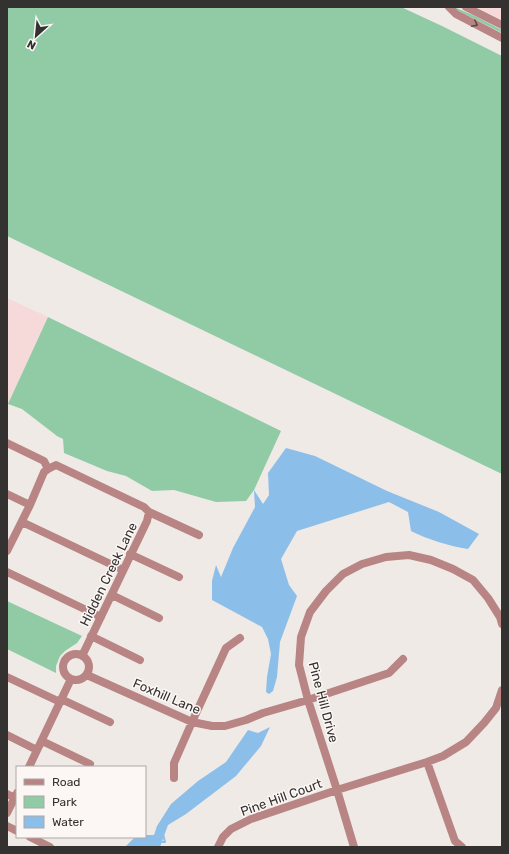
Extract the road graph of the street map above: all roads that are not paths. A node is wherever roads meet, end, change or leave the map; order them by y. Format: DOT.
graph roads {
  1 [pos="449,7"];
  2 [pos="466,7"];
  3 [pos="502,25"];
  4 [pos="502,38"];
  5 [pos="7,443"];
  6 [pos="48,469"];
  7 [pos="7,494"];
  8 [pos="30,505"];
  9 [pos="149,512"];
  10 [pos="22,522"];
  11 [pos="199,535"];
  12 [pos="8,548"];
  13 [pos="130,554"];
  14 [pos="123,570"];
  15 [pos="7,572"];
  16 [pos="179,577"];
  17 [pos="112,595"];
  18 [pos="101,617"];
  19 [pos="159,618"];
  20 [pos="502,624"];
  21 [pos="91,636"];
  22 [pos="240,638"];
  23 [pos="82,656"];
  24 [pos="402,659"];
  25 [pos="140,660"];
  26 [pos="87,675"];
  27 [pos="7,677"];
  28 [pos="71,679"];
  29 [pos="502,690"];
  30 [pos="308,700"];
  31 [pos="60,701"];
  32 [pos="110,722"];
  33 [pos="192,722"];
  34 [pos="7,735"];
  35 [pos="42,741"];
  36 [pos="38,750"];
  37 [pos="427,762"];
  38 [pos="90,764"];
  39 [pos="30,766"];
  40 [pos="174,778"];
  41 [pos="337,790"];
  42 [pos="13,795"];
  43 [pos="7,813"];
  44 [pos="7,826"];
  45 [pos="16,830"];
  46 [pos="32,838"];
  47 [pos="50,847"];
  48 [pos="218,847"];
  49 [pos="354,847"];
  50 [pos="462,847"];
  1 -- 4 [label="street, one-way"];
  2 -- 3 [label="street"];
  5 -- 6 [label="street"];
  6 -- 8 [label="street"];
  6 -- 9 [label="street, Hidden Creek Lane"];
  7 -- 8 [label="street"];
  8 -- 10 [label="street"];
  9 -- 11 [label="street"];
  9 -- 13 [label="street, Hidden Creek Lane"];
  10 -- 12 [label="street"];
  10 -- 14 [label="street"];
  13 -- 14 [label="street, Hidden Creek Lane"];
  13 -- 16 [label="street"];
  14 -- 17 [label="street, Hidden Creek Lane"];
  15 -- 18 [label="street"];
  17 -- 18 [label="street, Hidden Creek Lane"];
  17 -- 19 [label="street"];
  18 -- 21 [label="street, Hidden Creek Lane"];
  20 -- 30 [label="street, Pine Hill Drive"];
  21 -- 23 [label="street, Hidden Creek Lane"];
  21 -- 25 [label="street"];
  22 -- 33 [label="street"];
  23 -- 26 [label="street"];
  23 -- 28 [label="street"];
  24 -- 30 [label="street, Foxhill Lane"];
  26 -- 28 [label="street"];
  26 -- 33 [label="street, Foxhill Lane"];
  27 -- 31 [label="street"];
  28 -- 31 [label="street"];
  29 -- 37 [label="street"];
  30 -- 33 [label="street, Foxhill Lane"];
  30 -- 41 [label="street, Pine Hill Drive"];
  31 -- 32 [label="street"];
  31 -- 35 [label="street"];
  33 -- 40 [label="street"];
  34 -- 36 [label="street"];
  35 -- 36 [label="street"];
  35 -- 38 [label="street"];
  36 -- 39 [label="street"];
  37 -- 41 [label="street"];
  37 -- 50 [label="street"];
  41 -- 48 [label="street, Pine Hill Court"];
  41 -- 49 [label="street, Pine Hill Drive"];
  42 -- 43 [label="street"];
  44 -- 45 [label="street"];
  46 -- 47 [label="street"];
}
